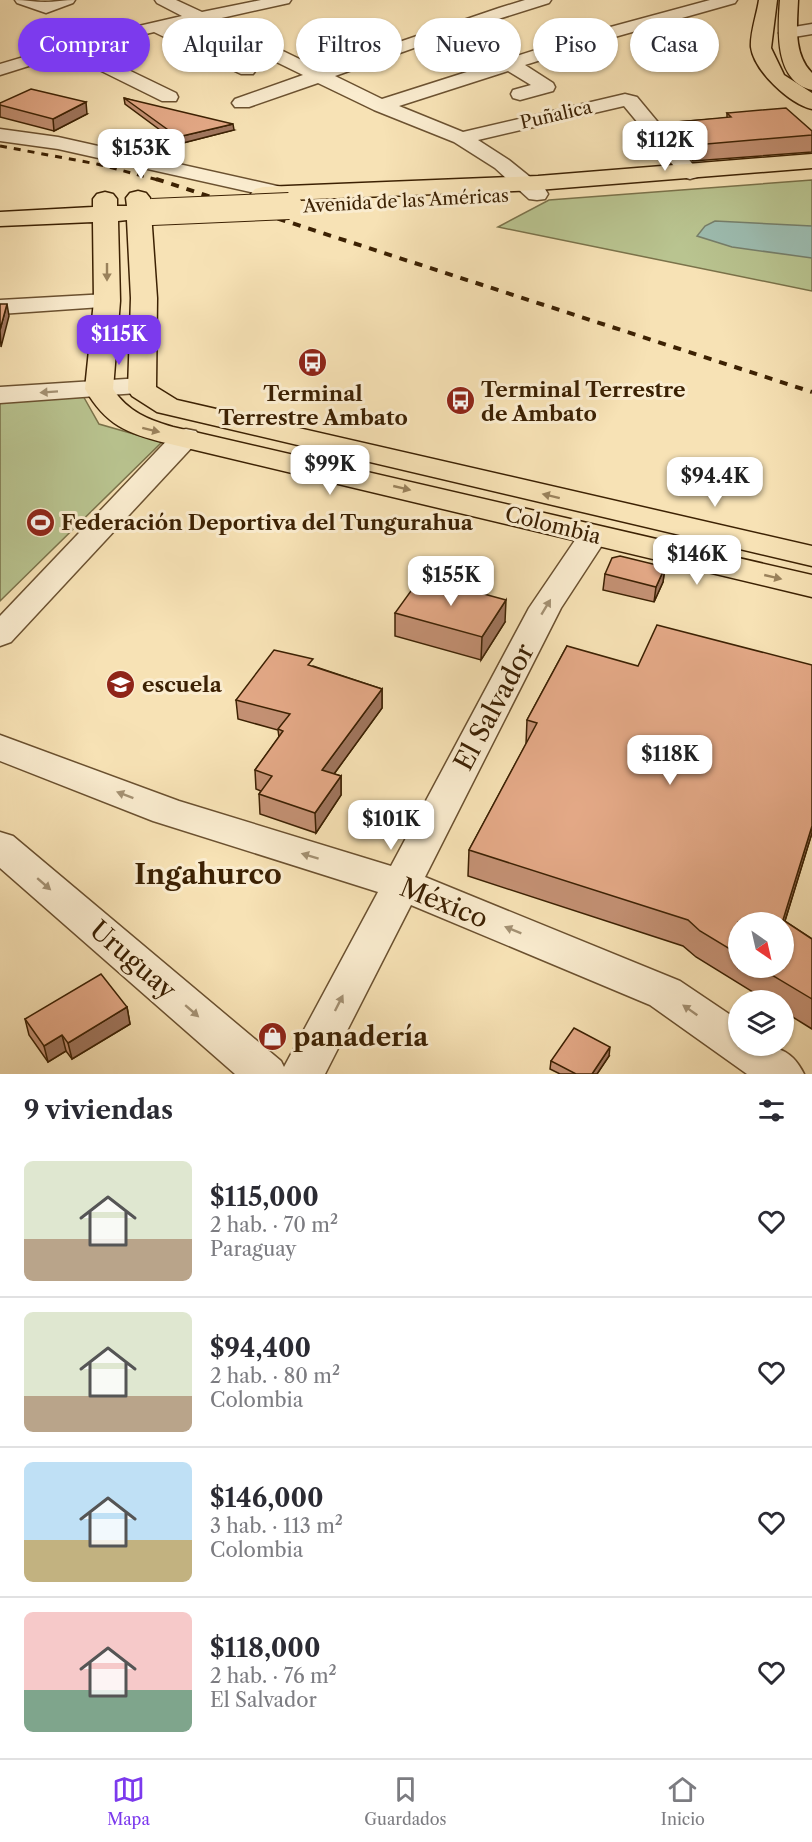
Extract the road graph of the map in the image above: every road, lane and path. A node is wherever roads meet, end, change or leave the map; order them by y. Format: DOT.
graph roads {
  1 [pos="23,0"];
  2 [pos="68,0"];
  3 [pos="164,0"];
  4 [pos="283,0"];
  5 [pos="538,0"];
  6 [pos="729,0"];
  7 [pos="768,0"];
  8 [pos="789,0"];
  9 [pos="201,18"];
  10 [pos="207,18"];
  11 [pos="162,25"];
  12 [pos="156,26"];
  13 [pos="150,28"];
  14 [pos="162,29"];
  15 [pos="812,29"];
  16 [pos="788,33"];
  17 [pos="284,59"];
  18 [pos="521,61"];
  19 [pos="18,64"];
  20 [pos="0,70"];
  21 [pos="521,71"];
  22 [pos="117,72"];
  23 [pos="485,72"];
  24 [pos="320,77"];
  25 [pos="812,84"];
  26 [pos="520,94"];
  27 [pos="169,97"];
  28 [pos="242,102"];
  29 [pos="812,103"];
  30 [pos="381,106"];
  31 [pos="0,135"];
  32 [pos="461,138"];
  33 [pos="812,161"];
  34 [pos="812,170"];
  35 [pos="690,173"];
  36 [pos="532,189"];
  37 [pos="279,198"];
  38 [pos="145,205"];
  39 [pos="0,206"];
  40 [pos="106,206"];
  41 [pos="0,219"];
  42 [pos="107,301"];
  43 [pos="0,306"];
  44 [pos="142,386"];
  45 [pos="99,389"];
  46 [pos="0,395"];
  47 [pos="186,438"];
  48 [pos="593,536"];
  49 [pos="812,556"];
  50 [pos="812,586"];
  51 [pos="0,635"];
  52 [pos="0,747"];
  53 [pos="0,846"];
  54 [pos="401,884"];
  55 [pos="728,1036"];
  56 [pos="757,1056"];
  57 [pos="266,1074"];
  58 [pos="303,1074"];
  59 [pos="782,1074"];
  1 -- 2 [label="street"];
  3 -- 9 [label="street"];
  4 -- 10 [label="street"];
  5 -- 24 [label="street"];
  6 -- 18 [label="street"];
  7 -- 29 [label="main road"];
  8 -- 16 [label="main road"];
  11 -- 12 [label="street"];
  12 -- 13 [label="street"];
  12 -- 14 [label="street"];
  15 -- 16 [label="street"];
  16 -- 25 [label="main road"];
  17 -- 24 [label="street"];
  19 -- 20 [label="street"];
  21 -- 26 [label="street"];
  22 -- 27 [label="street"];
  23 -- 30 [label="street"];
  24 -- 28 [label="street"];
  24 -- 30 [label="street"];
  30 -- 32 [label="street"];
  31 -- 37 [label="street"];
  32 -- 35 [label="street, Puñalica"];
  32 -- 36 [label="street"];
  33 -- 35 [label="main road, Avenida de las Américas"];
  34 -- 36 [label="main road, Avenida de las Américas"];
  35 -- 36 [label="main road, Avenida de las Américas"];
  36 -- 37 [label="main road, Avenida de las Américas"];
  37 -- 38 [label="main road, Avenida de las Américas, bridge"];
  38 -- 40 [label="main road, Avenida de las Américas"];
  38 -- 44 [label="main road"];
  39 -- 40 [label="main road, Avenida de las Américas"];
  40 -- 41 [label="main road, Avenida de las Américas"];
  40 -- 42 [label="main road, one-way"];
  42 -- 43 [label="street"];
  42 -- 45 [label="main road"];
  44 -- 45 [label="street"];
  49 -- 44 [label="main road, Colombia, one-way"];
  45 -- 46 [label="street, one-way"];
  45 -- 47 [label="main road, Colombia, one-way"];
  47 -- 48 [label="main road, Colombia, one-way"];
  47 -- 51 [label="street"];
  48 -- 50 [label="main road, Colombia, one-way"];
  54 -- 48 [label="street, El Salvador, one-way"];
  54 -- 52 [label="street, México, one-way"];
  53 -- 57 [label="street, Uruguay, one-way"];
  55 -- 54 [label="street, México, one-way"];
  58 -- 54 [label="street, El Salvador, one-way"];
  56 -- 59 [label="street, México"];
}
